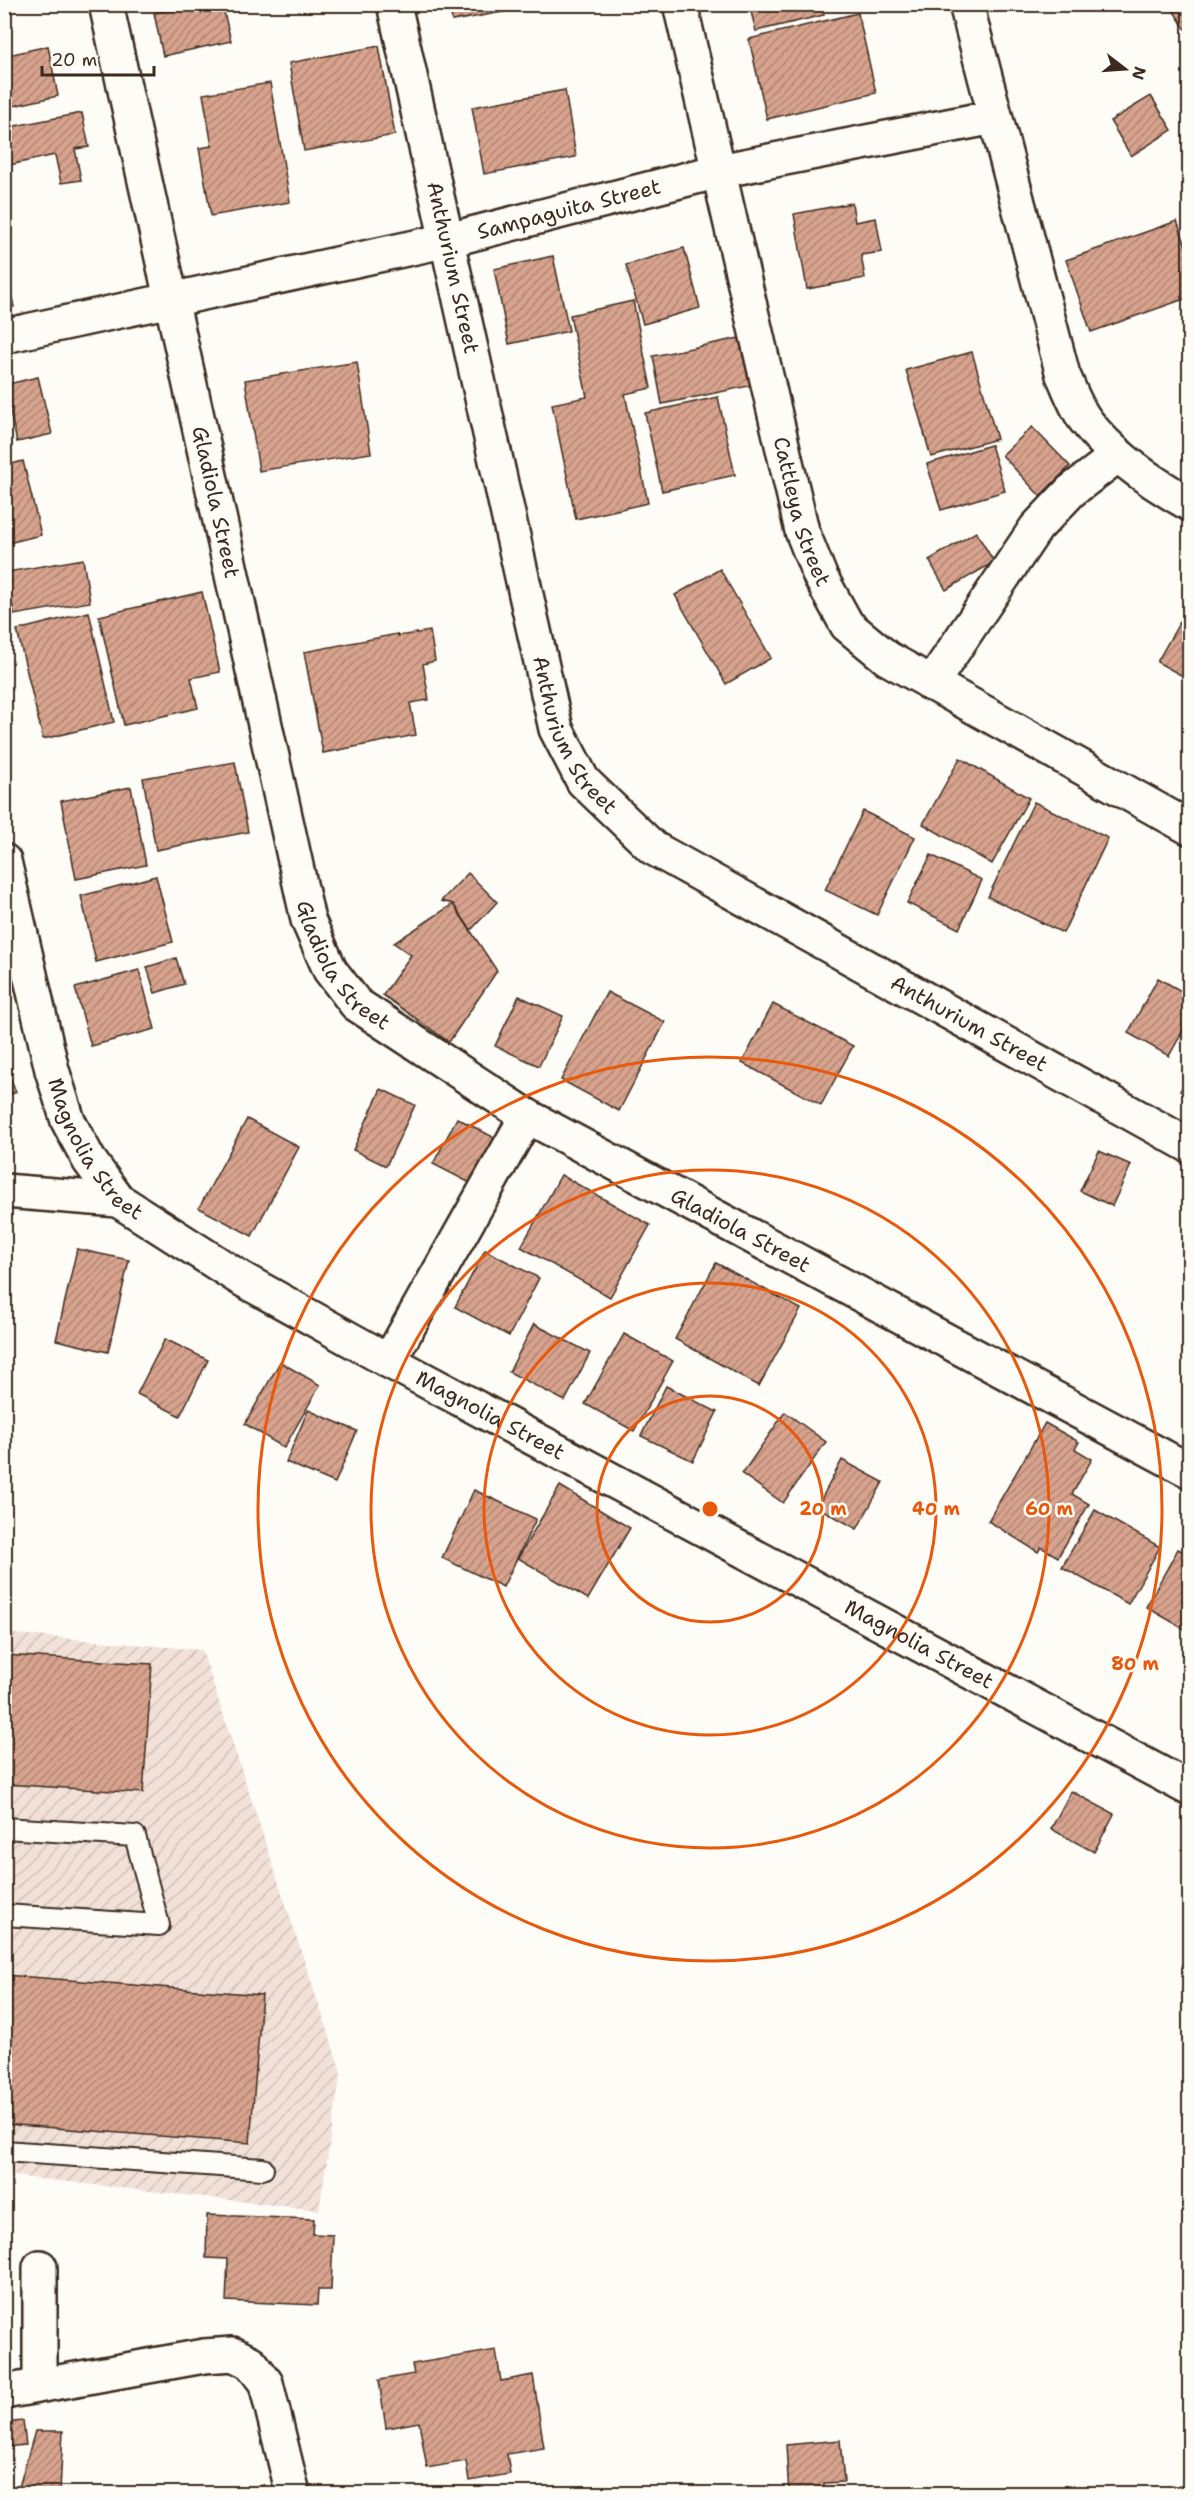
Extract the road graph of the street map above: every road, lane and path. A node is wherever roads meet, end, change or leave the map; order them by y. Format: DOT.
graph roads {
  1 [pos="106,4"];
  2 [pos="394,4"];
  3 [pos="681,4"];
  4 [pos="966,4"];
  5 [pos="994,117"];
  6 [pos="719,171"];
  7 [pos="448,240"];
  8 [pos="171,300"];
  9 [pos="4,336"];
  10 [pos="1118,455"];
  11 [pos="1190,504"];
  12 [pos="931,684"];
  13 [pos="1190,828"];
  14 [pos="4,861"];
  15 [pos="527,1116"];
  16 [pos="1190,1146"];
  17 [pos="4,1191"];
  18 [pos="118,1200"];
  19 [pos="388,1361"];
  20 [pos="1190,1471"];
  21 [pos="1190,1789"];
  22 [pos="4,1828"];
  23 [pos="4,1915"];
  24 [pos="4,2151"];
  25 [pos="263,2169"];
  26 [pos="40,2267"];
  27 [pos="40,2385"];
  28 [pos="4,2392"];
  29 [pos="293,2493"];
  1 -- 8 [label="street, Gladiola Street"];
  2 -- 7 [label="street, Anthurium Street"];
  3 -- 6 [label="street, Cattleya Street"];
  4 -- 5 [label="street"];
  5 -- 6 [label="street, Sampaguita Street"];
  5 -- 10 [label="street"];
  6 -- 7 [label="street, Sampaguita Street"];
  6 -- 12 [label="street, Cattleya Street"];
  7 -- 8 [label="street, Sampaguita Street"];
  7 -- 16 [label="street, Anthurium Street"];
  8 -- 9 [label="street, Sampaguita Street"];
  8 -- 15 [label="street, Gladiola Street"];
  10 -- 11 [label="street"];
  10 -- 12 [label="street"];
  12 -- 13 [label="street, Cattleya Street"];
  14 -- 18 [label="street, Magnolia Street"];
  15 -- 19 [label="street"];
  15 -- 20 [label="street, Gladiola Street"];
  17 -- 18 [label="street"];
  18 -- 19 [label="street, Magnolia Street"];
  19 -- 21 [label="street, Magnolia Street"];
  22 -- 23 [label="lane"];
  24 -- 25 [label="lane"];
  26 -- 27 [label="street"];
  27 -- 28 [label="street"];
  27 -- 29 [label="street"];
}
